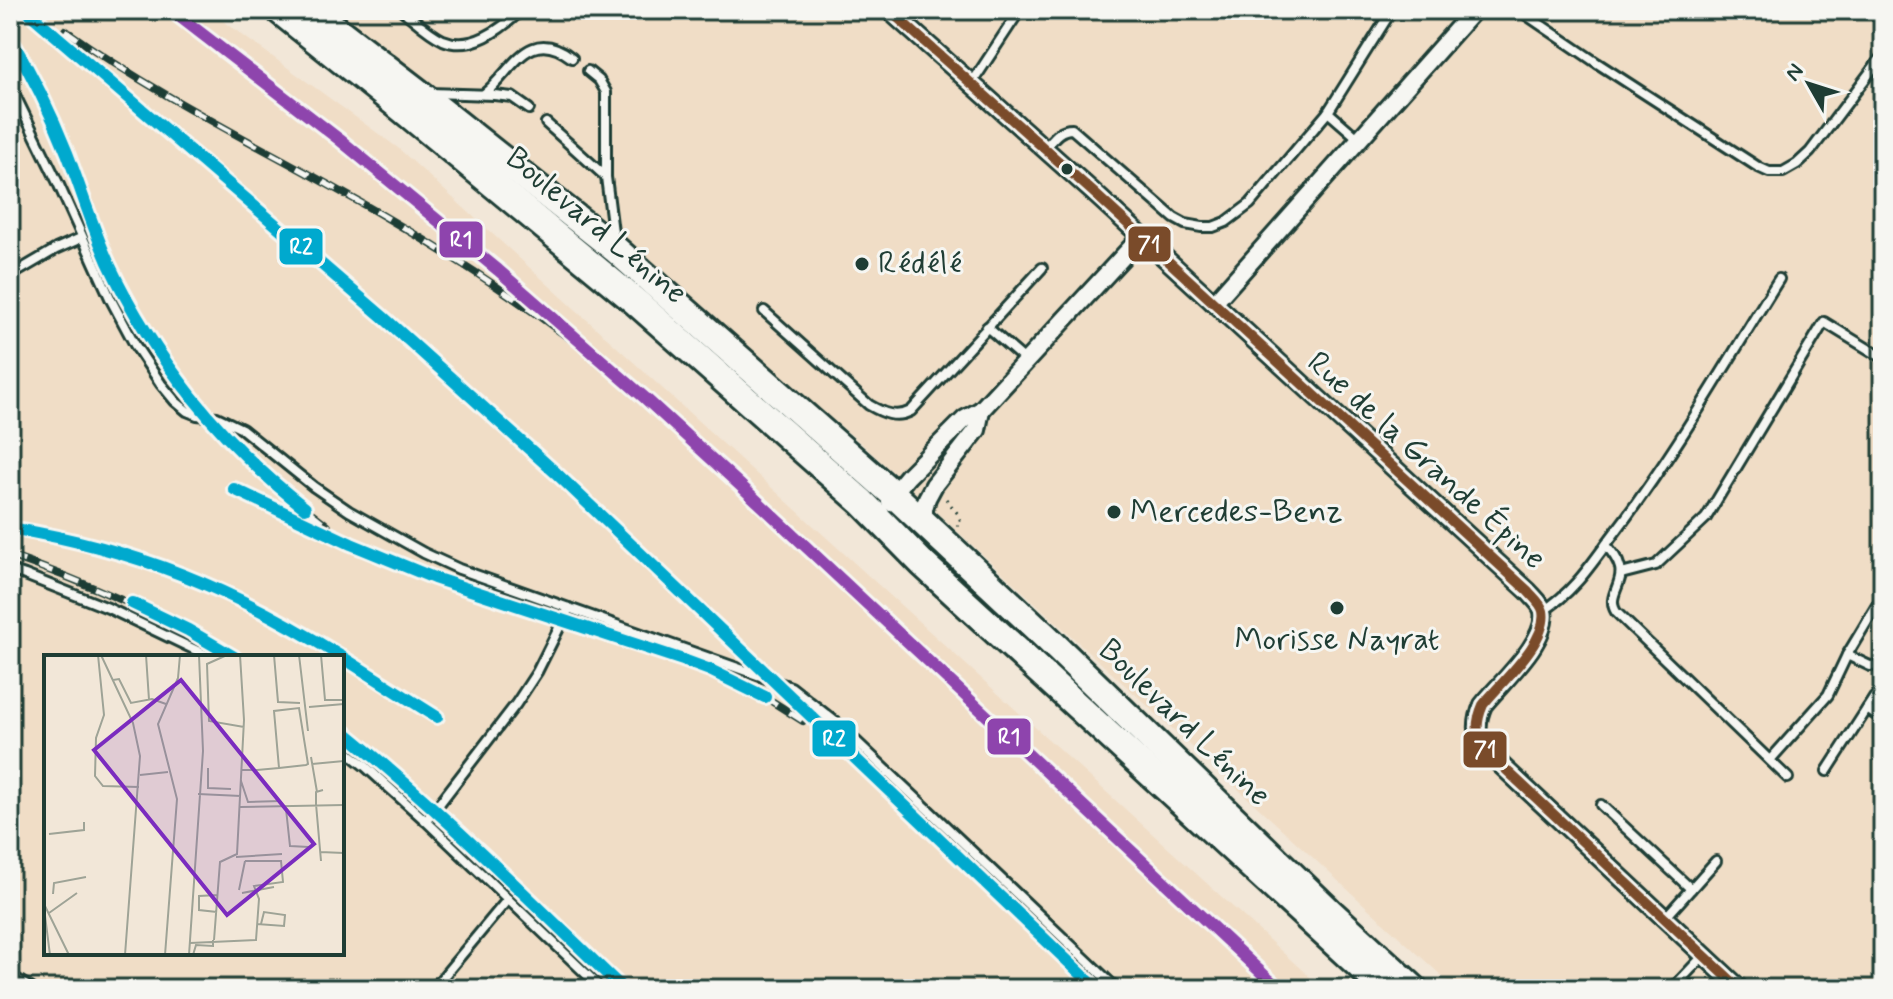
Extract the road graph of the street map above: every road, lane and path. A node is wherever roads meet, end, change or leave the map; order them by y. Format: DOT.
graph roads {
  1 [pos="279,10"];
  2 [pos="311,10"];
  3 [pos="402,10"];
  4 [pos="521,10"];
  5 [pos="889,10"];
  6 [pos="1020,10"];
  7 [pos="1392,10"];
  8 [pos="1474,10"];
  9 [pos="1519,10"];
  10 [pos="1883,55"];
  11 [pos="572,58"];
  12 [pos="588,71"];
  13 [pos="972,83"];
  14 [pos="10,85"];
  15 [pos="419,93"];
  16 [pos="484,94"];
  17 [pos="529,109"];
  18 [pos="1328,112"];
  19 [pos="546,123"];
  20 [pos="1359,139"];
  21 [pos="1044,149"];
  22 [pos="606,177"];
  23 [pos="1141,237"];
  24 [pos="81,238"];
  25 [pos="615,249"];
  26 [pos="1042,268"];
  27 [pos="10,276"];
  28 [pos="1779,279"];
  29 [pos="1214,303"];
  30 [pos="764,311"];
  31 [pos="987,327"];
  32 [pos="1883,358"];
  33 [pos="1026,361"];
  34 [pos="981,410"];
  35 [pos="862,502"];
  36 [pos="908,507"];
  37 [pos="896,537"];
  38 [pos="1606,545"];
  39 [pos="10,570"];
  40 [pos="1621,574"];
  41 [pos="1883,595"];
  42 [pos="569,608"];
  43 [pos="1543,611"];
  44 [pos="206,655"];
  45 [pos="1847,655"];
  46 [pos="1883,665"];
  47 [pos="1883,689"];
  48 [pos="1867,709"];
  49 [pos="1883,720"];
  50 [pos="344,750"];
  51 [pos="1770,760"];
  52 [pos="1827,771"];
  53 [pos="1788,778"];
  54 [pos="1601,805"];
  55 [pos="426,821"];
  56 [pos="1716,861"];
  57 [pos="1691,889"];
  58 [pos="508,899"];
  59 [pos="1665,918"];
  60 [pos="1704,955"];
  61 [pos="10,975"];
  62 [pos="1682,979"];
  63 [pos="32,989"];
  64 [pos="433,989"];
  65 [pos="602,989"];
  66 [pos="1117,989"];
  67 [pos="1385,989"];
  68 [pos="1414,989"];
  69 [pos="1672,989"];
  70 [pos="1693,989"];
  71 [pos="1740,989"];
  1 -- 35 [label="main road, Boulevard Lénine"];
  2 -- 15 [label="main road, Boulevard Lénine"];
  3 -- 4 [label="lane"];
  5 -- 13 [label="street, Rue de la Grande Épine"];
  6 -- 13 [label="lane"];
  7 -- 18 [label="lane"];
  8 -- 20 [label="street"];
  9 -- 10 [label="lane"];
  11 -- 16 [label="lane"];
  12 -- 22 [label="lane"];
  13 -- 21 [label="street, Rue de la Grande Épine"];
  14 -- 24 [label="lane"];
  15 -- 16 [label="lane"];
  15 -- 25 [label="main road, Boulevard Lénine"];
  16 -- 17 [label="lane"];
  18 -- 20 [label="lane"];
  18 -- 21 [label="lane"];
  19 -- 22 [label="lane"];
  20 -- 29 [label="street"];
  21 -- 23 [label="street, Rue de la Grande Épine"];
  22 -- 25 [label="lane"];
  23 -- 29 [label="street, Rue de la Grande Épine"];
  23 -- 33 [label="street"];
  24 -- 27 [label="lane"];
  24 -- 42 [label="lane"];
  25 -- 36 [label="main road, Boulevard Lénine"];
  26 -- 31 [label="lane"];
  28 -- 38 [label="lane"];
  29 -- 43 [label="street, Rue de la Grande Épine"];
  30 -- 31 [label="lane"];
  31 -- 33 [label="lane"];
  32 -- 40 [label="lane"];
  33 -- 34 [label="street"];
  34 -- 36 [label="street"];
  34 -- 36 [label="street"];
  35 -- 36 [label="street, Boulevard Lénine"];
  35 -- 37 [label="main road, Boulevard Lénine"];
  36 -- 37 [label="street"];
  36 -- 68 [label="main road, Boulevard Lénine"];
  37 -- 67 [label="main road, Boulevard Lénine"];
  38 -- 40 [label="lane"];
  38 -- 43 [label="lane"];
  39 -- 44 [label="lane"];
  40 -- 51 [label="lane"];
  41 -- 45 [label="lane"];
  42 -- 55 [label="lane"];
  42 -- 66 [label="lane"];
  43 -- 59 [label="street, Rue de la Grande Épine"];
  45 -- 46 [label="lane"];
  45 -- 51 [label="lane"];
  47 -- 48 [label="lane"];
  48 -- 49 [label="lane"];
  48 -- 52 [label="lane"];
  50 -- 55 [label="lane"];
  51 -- 53 [label="lane"];
  54 -- 57 [label="lane"];
  55 -- 58 [label="lane"];
  56 -- 57 [label="lane"];
  57 -- 59 [label="lane"];
  58 -- 64 [label="lane"];
  58 -- 65 [label="lane"];
  59 -- 60 [label="street, Rue de la Grande Épine"];
  60 -- 62 [label="lane"];
  60 -- 71 [label="street, Rue de la Grande Épine"];
  61 -- 63 [label="lane"];
  62 -- 69 [label="lane"];
  62 -- 70 [label="lane"];
}
